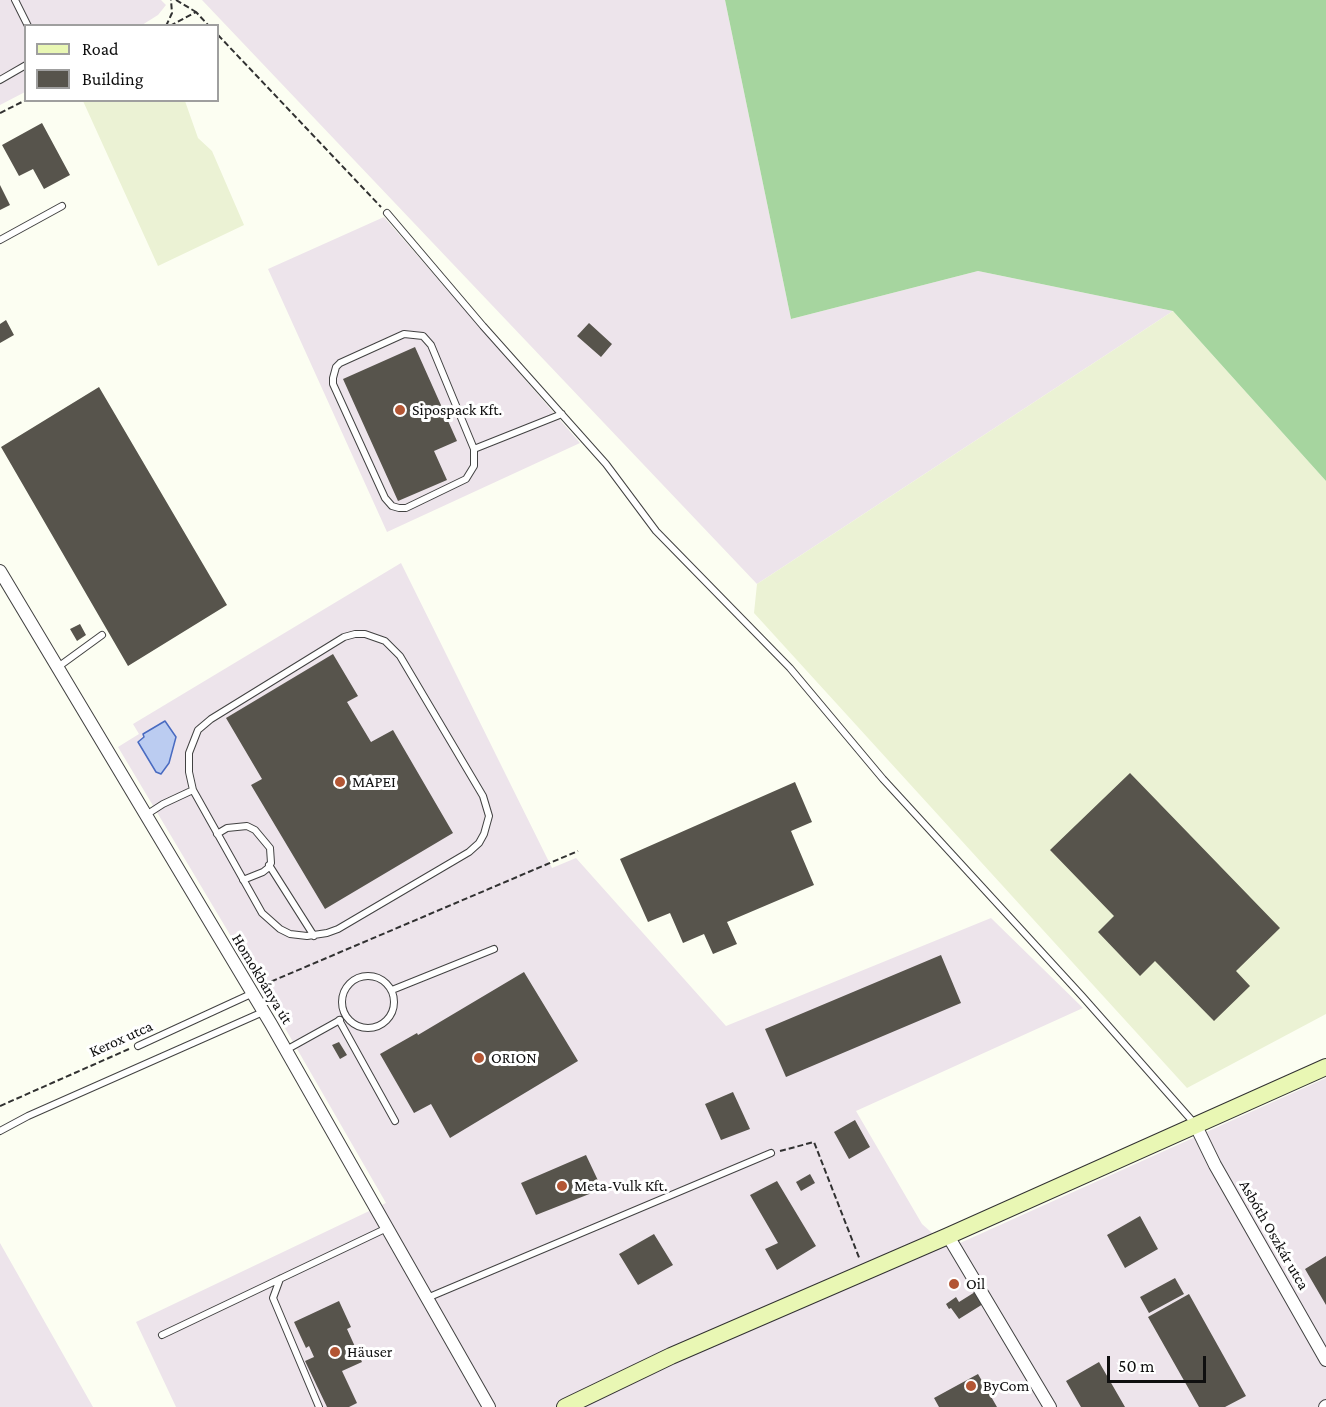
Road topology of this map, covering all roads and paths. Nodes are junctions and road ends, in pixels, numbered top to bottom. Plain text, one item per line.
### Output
1 (15, 0) edge
2 (171, 0) edge
3 (176, 0) edge
4 (196, 12) junction
5 (27, 24) edge
6 (169, 24) edge
7 (172, 24) edge
8 (207, 24) edge
9 (219, 36) edge
10 (24, 66) edge
11 (0, 80) edge
12 (24, 101) edge
13 (0, 113) edge
14 (62, 206) dead end
15 (387, 213) joint
16 (0, 240) edge
17 (562, 414) junction
18 (474, 449) junction
19 (0, 571) edge
20 (102, 635) dead end
21 (57, 668) junction
22 (193, 790) junction
23 (145, 816) junction
24 (218, 834) junction
25 (578, 851) dead end
26 (269, 865) junction
27 (243, 880) junction
28 (314, 936) junction
29 (494, 949) dead end
30 (392, 990) junction
31 (250, 992) junction
32 (263, 1012) junction
33 (346, 1017) junction
34 (339, 1020) junction
35 (138, 1046) joint
36 (286, 1051) junction
37 (1326, 1067) edge
38 (0, 1106) edge
39 (396, 1121) dead end
40 (1195, 1124) junction
41 (0, 1131) edge
42 (771, 1153) joint
43 (387, 1228) junction
44 (948, 1236) junction
45 (866, 1271) junction
46 (280, 1279) junction
47 (427, 1298) junction
48 (162, 1335) dead end
49 (1326, 1360) edge
50 (319, 1407) edge
51 (489, 1407) edge
52 (565, 1407) edge
53 (1050, 1407) edge

1 - 5 lane
2 - 6 path
3 - 4 path
4 - 7 path
4 - 8 path
9 - 15 path
10 - 11 lane
12 - 13 path
14 - 16 lane
15 - 17 lane
17 - 18 lane
17 - 40 lane
18 - 18 lane
19 - 21 street, Homokbánya út
20 - 21 lane
21 - 23 street, Homokbánya út
22 - 23 lane
22 - 24 lane
22 - 28 lane
23 - 31 street, Homokbánya út
24 - 26 lane
24 - 27 lane
25 - 31 path
26 - 27 lane
26 - 28 lane
27 - 28 lane
29 - 30 lane
30 - 33 lane
30 - 33 lane
31 - 32 street, Homokbánya út
31 - 35 lane, Kerox utca
32 - 36 street, Homokbánya út
32 - 41 lane
33 - 34 lane
34 - 36 lane
34 - 39 lane
35 - 38 path, Kerox utca
36 - 43 street, Homokbánya út
37 - 40 main road
40 - 44 main road
40 - 49 street, Asbóth Oszkár utca
42 - 45 path
42 - 47 lane
43 - 46 lane
43 - 47 street, Homokbánya út
44 - 45 main road
44 - 53 street
45 - 52 main road
46 - 48 lane
46 - 50 lane
47 - 51 street, Homokbánya út

